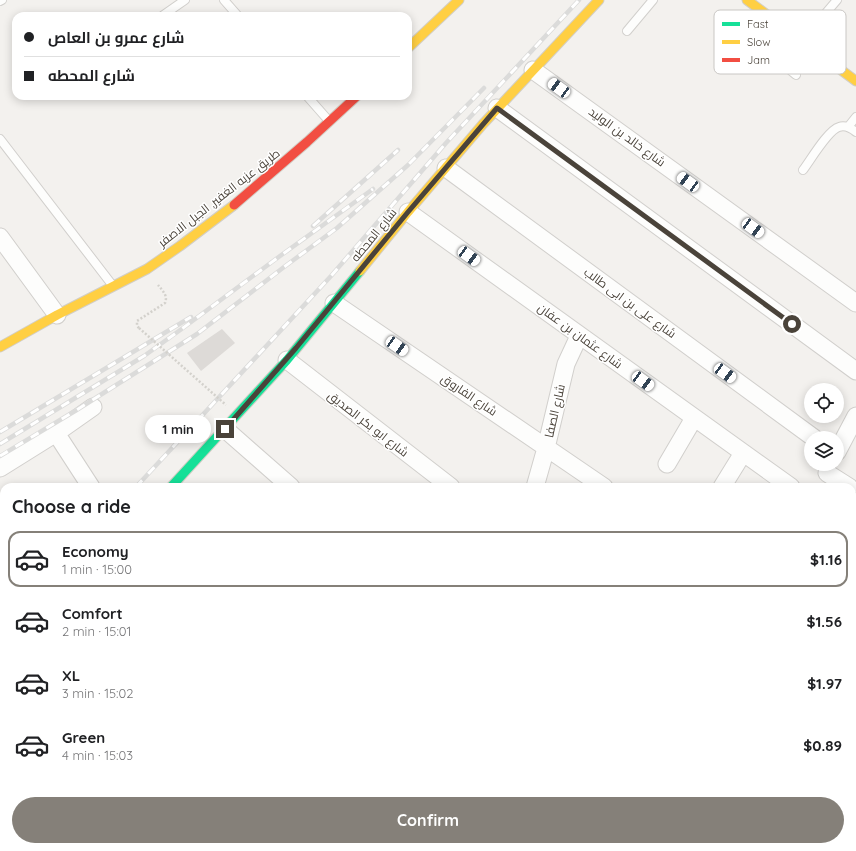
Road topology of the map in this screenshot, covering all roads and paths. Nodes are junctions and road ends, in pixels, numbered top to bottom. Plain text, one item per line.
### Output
1 (185, 0) edge
2 (224, 0) edge
3 (459, 0) edge
4 (599, 0) edge
5 (653, 0) edge
6 (747, 0) edge
7 (837, 0) edge
8 (761, 10) edge
9 (828, 10) edge
10 (168, 12) edge
11 (234, 12) edge
12 (627, 31) dead end
13 (412, 44) edge
14 (533, 70) junction
15 (846, 74) edge
16 (856, 81) edge
17 (311, 100) edge
18 (353, 100) edge
19 (497, 108) junction
20 (856, 117) edge
21 (330, 122) junction
22 (848, 127) junction
23 (856, 132) edge
24 (0, 139) edge
25 (446, 168) junction
26 (803, 170) dead end
27 (408, 212) junction
28 (0, 237) edge
29 (113, 286) junction
30 (165, 303) dead end
31 (334, 303) junction
32 (856, 303) edge
33 (57, 315) junction
34 (579, 336) junction
35 (0, 347) edge
36 (286, 360) junction
37 (856, 372) edge
38 (226, 405) dead end
39 (93, 408) dead end
40 (856, 416) edge
41 (694, 418) junction
42 (225, 429) junction
43 (804, 431) edge
44 (56, 433) junction
45 (844, 439) edge
46 (546, 448) junction
47 (743, 453) junction
48 (667, 464) dead end
49 (0, 468) edge
50 (826, 475) edge
51 (88, 483) edge
52 (175, 483) edge
53 (286, 483) edge
54 (446, 483) edge
55 (536, 483) edge
56 (598, 483) edge
57 (724, 483) edge
58 (785, 483) edge
59 (841, 483) edge

1 - 10 lane
2 - 11 lane
3 - 13 street
4 - 14 street, شارع المحطه
5 - 12 lane
6 - 8 street
7 - 9 lane
14 - 19 street, شارع المحطه
14 - 32 street, شارع خالد بن الوليد
15 - 16 street
17 - 21 lane
18 - 21 street, طريق عزبه الغفير, الجبل الاصفر
19 - 25 street, شارع المحطه
19 - 37 street
20 - 22 lane
21 - 29 street, طريق عزبه الغفير, الجبل الاصفر
22 - 23 lane
22 - 26 lane
24 - 29 lane
25 - 27 street, شارع المحطه
25 - 43 street, شارع على بن ابى طالب
27 - 31 street, شارع المحطه
27 - 34 street, شارع عثمان بن عفان
28 - 33 street
29 - 33 street, طريق عزبه الغفير, الجبل الاصفر
30 - 38 path, bridge
31 - 36 street, شارع المحطه
31 - 46 street, شارع الفاروق
33 - 35 street, طريق عزبه الغفير, الجبل الاصفر
34 - 41 street, شارع عثمان بن عفان
34 - 46 street, شارع الصفا
36 - 42 street, شارع المحطه
36 - 54 street, شارع ابو بكر الصديق
39 - 44 street
40 - 45 street
41 - 47 street, شارع عثمان بن عفان
41 - 48 street
42 - 52 street, شارع المحطه
42 - 53 street
44 - 49 street
44 - 51 street
46 - 55 street, شارع الصفا
46 - 56 street, شارع الفاروق
47 - 57 street
47 - 58 street, شارع عثمان بن عفان
50 - 59 street

